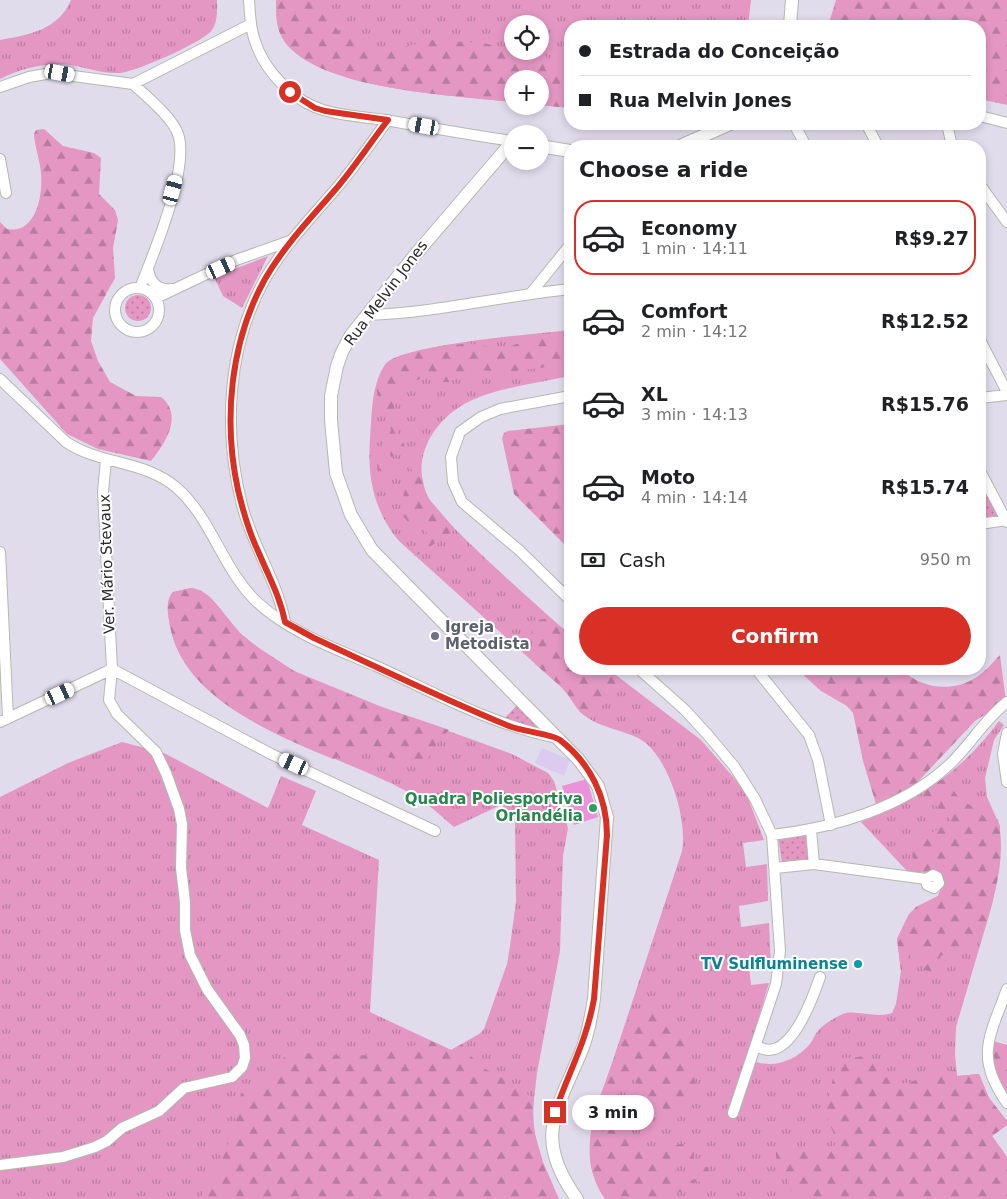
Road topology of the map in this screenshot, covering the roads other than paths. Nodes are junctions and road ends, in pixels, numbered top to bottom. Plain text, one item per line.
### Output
1 (249, 0) edge
2 (792, 0) edge
3 (790, 20) edge
4 (251, 24) junction
5 (132, 84) junction
6 (0, 87) edge
7 (986, 117) edge
8 (388, 120) junction
9 (1007, 122) edge
10 (716, 130) edge
11 (694, 140) edge
12 (504, 141) edge
13 (549, 148) edge
14 (564, 150) edge
15 (504, 151) edge
16 (0, 159) edge
17 (6, 193) dead end
18 (986, 193) edge
19 (1007, 222) edge
20 (290, 241) junction
21 (564, 252) edge
22 (148, 266) junction
23 (140, 288) junction
24 (175, 289) junction
25 (564, 290) edge
26 (531, 293) junction
27 (156, 298) junction
28 (367, 314) junction
29 (986, 352) edge
30 (0, 380) edge
31 (1007, 393) edge
32 (564, 397) edge
33 (986, 397) edge
34 (106, 459) junction
35 (986, 483) edge
36 (1007, 521) edge
37 (986, 523) edge
38 (0, 552) edge
39 (564, 594) edge
40 (285, 622) junction
41 (112, 669) junction
42 (646, 675) edge
43 (761, 675) edge
44 (1007, 702) edge
45 (1003, 709) edge
46 (4, 720) edge
47 (1007, 733) edge
48 (558, 738) junction
49 (1007, 782) edge
50 (830, 825) junction
51 (811, 830) junction
52 (435, 831) dead end
53 (772, 836) junction
54 (814, 864) junction
55 (776, 868) junction
56 (926, 879) dead end
57 (820, 977) dead end
58 (1007, 989) edge
59 (757, 1046) junction
60 (1007, 1103) edge
61 (733, 1113) dead end
62 (0, 1166) edge
63 (577, 1199) edge

1 - 4 street
2 - 3 street
4 - 5 street
4 - 8 street
5 - 6 street
5 - 22 street
7 - 9 street
8 - 12 street
8 - 20 street
10 - 11 street
13 - 14 street
15 - 28 street, Rua Melvin Jones
16 - 17 street
18 - 19 street
20 - 24 street
20 - 40 street
21 - 26 street
22 - 23 street
22 - 24 street
23 - 27 street
23 - 27 street
24 - 27 street
25 - 26 street
26 - 28 street
28 - 48 street, Rua Melvin Jones
29 - 31 street
30 - 34 street
31 - 33 street
32 - 39 street
34 - 40 street
34 - 41 street, Ver. Mário Stevaux
35 - 36 street
36 - 37 street
38 - 46 street
40 - 48 street
41 - 46 street
41 - 52 street
41 - 62 street, Ver. Mário Stevaux
42 - 53 street
43 - 50 street
44 - 45 street
45 - 50 street
47 - 49 street
48 - 63 street, Rua Melvin Jones
50 - 51 street
51 - 53 street
51 - 54 street
53 - 55 street
54 - 55 street
54 - 56 street
55 - 59 street
57 - 59 street
58 - 60 street
59 - 61 street

